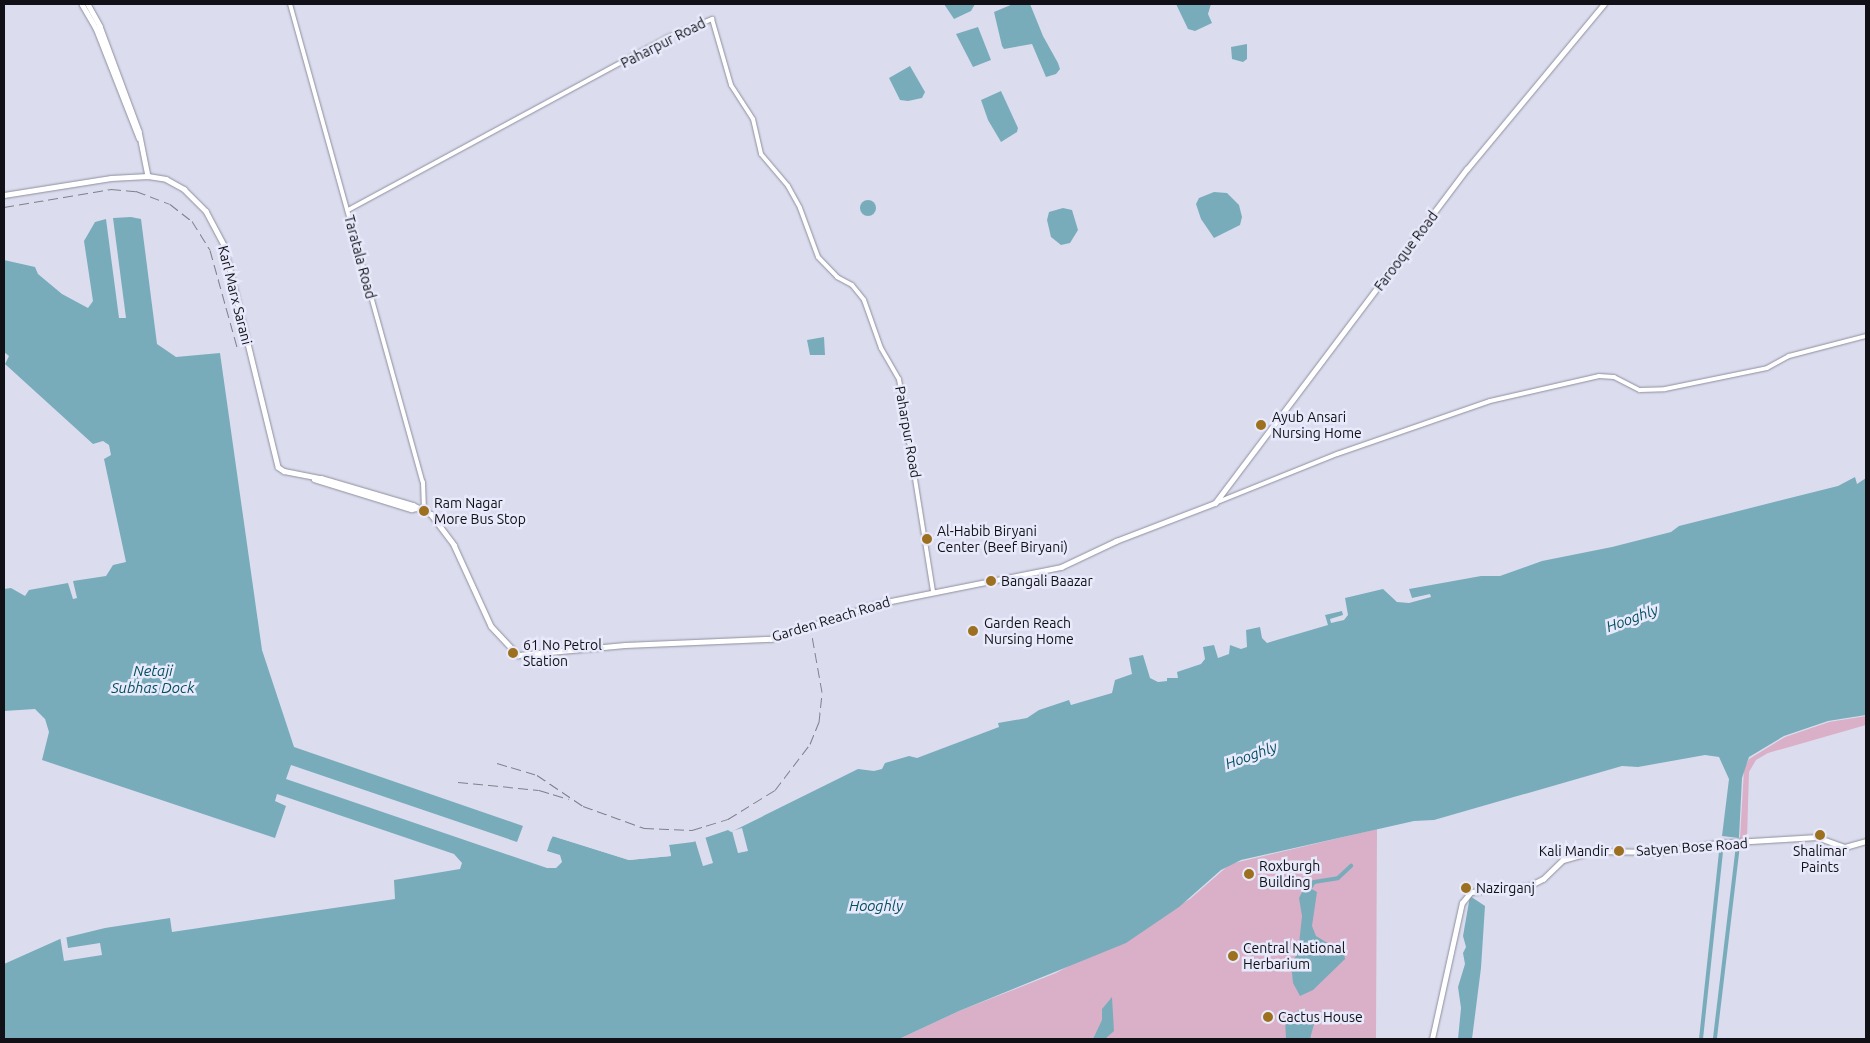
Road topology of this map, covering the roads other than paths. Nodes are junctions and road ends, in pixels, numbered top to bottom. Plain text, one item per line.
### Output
1 (82, 4) edge
2 (88, 4) edge
3 (290, 4) edge
4 (1604, 4) edge
5 (112, 67) junction
6 (148, 176) junction
7 (4, 195) edge
8 (348, 210) junction
9 (1866, 336) edge
10 (1215, 503) junction
11 (424, 510) junction
12 (932, 592) junction
13 (1866, 841) edge
14 (1432, 1039) edge

1 - 5 main road
2 - 5 main road
3 - 8 street, Taratala Road
4 - 10 main road, Farooque Road
5 - 6 main road
6 - 7 main road, Karl Marx Sarani
6 - 11 main road, Karl Marx Sarani
8 - 11 street, Taratala Road
8 - 12 street, Paharpur Road
9 - 10 street
10 - 12 main road, Garden Reach Road
11 - 12 main road, Garden Reach Road
13 - 14 main road, Satyen Bose Road

